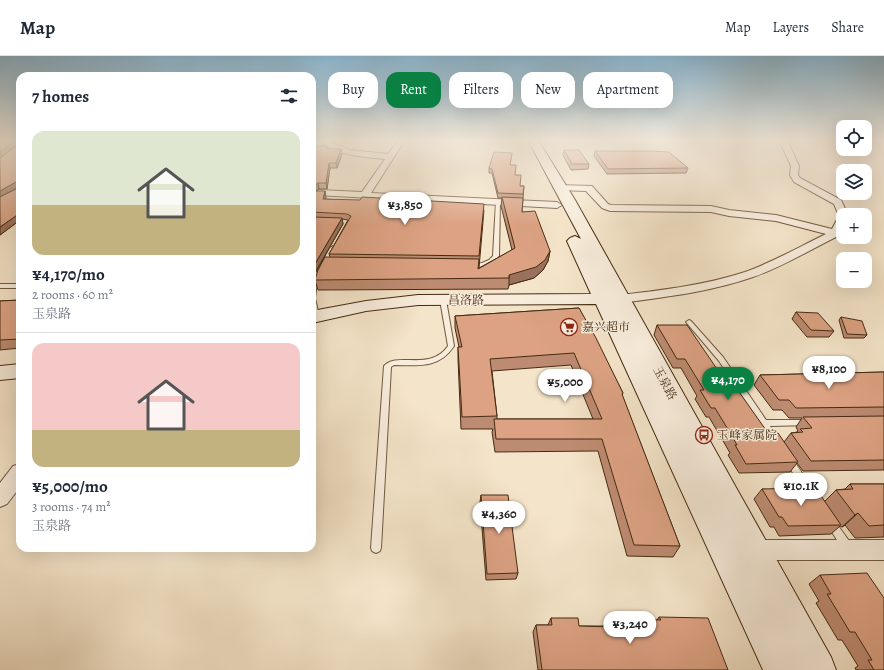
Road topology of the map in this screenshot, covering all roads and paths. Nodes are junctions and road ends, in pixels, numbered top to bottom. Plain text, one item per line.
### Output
1 (383, 169) edge
2 (541, 169) edge
3 (546, 169) edge
4 (795, 169) edge
5 (319, 193) edge
6 (365, 195) junction
7 (559, 196) junction
8 (498, 202) junction
9 (840, 208) edge
10 (836, 229) edge
11 (834, 233) junction
12 (338, 240) edge
13 (324, 264) junction
14 (332, 264) edge
15 (463, 266) edge
16 (316, 278) edge
17 (0, 286) edge
18 (16, 286) edge
19 (612, 299) junction
20 (443, 300) junction
21 (316, 316) edge
22 (689, 322) dead end
23 (16, 371) edge
24 (0, 373) edge
25 (820, 422) edge
26 (764, 423) junction
27 (16, 477) edge
28 (0, 498) edge
29 (819, 506) edge
30 (828, 518) edge
31 (376, 548) dead end
32 (754, 550) junction
33 (849, 550) junction
34 (884, 550) edge
35 (781, 670) edge
36 (818, 670) edge

1 - 6 street
2 - 7 main road, 玉泉路
3 - 7 main road, 玉泉路
4 - 9 street
5 - 6 street
6 - 8 street
7 - 8 street
7 - 11 street
7 - 19 main road, 玉泉路
8 - 15 lane
10 - 11 street
11 - 19 street
12 - 13 lane
13 - 14 lane
13 - 16 lane
17 - 18 lane
19 - 20 main road, 昌洛路
19 - 32 main road, 玉泉路
19 - 35 main road, 玉泉路
20 - 21 main road, 昌洛路
20 - 31 lane
22 - 26 lane
23 - 24 main road
25 - 26 lane
26 - 29 lane
27 - 28 street
30 - 33 lane
32 - 33 street
32 - 36 main road, 玉泉路
33 - 34 street

